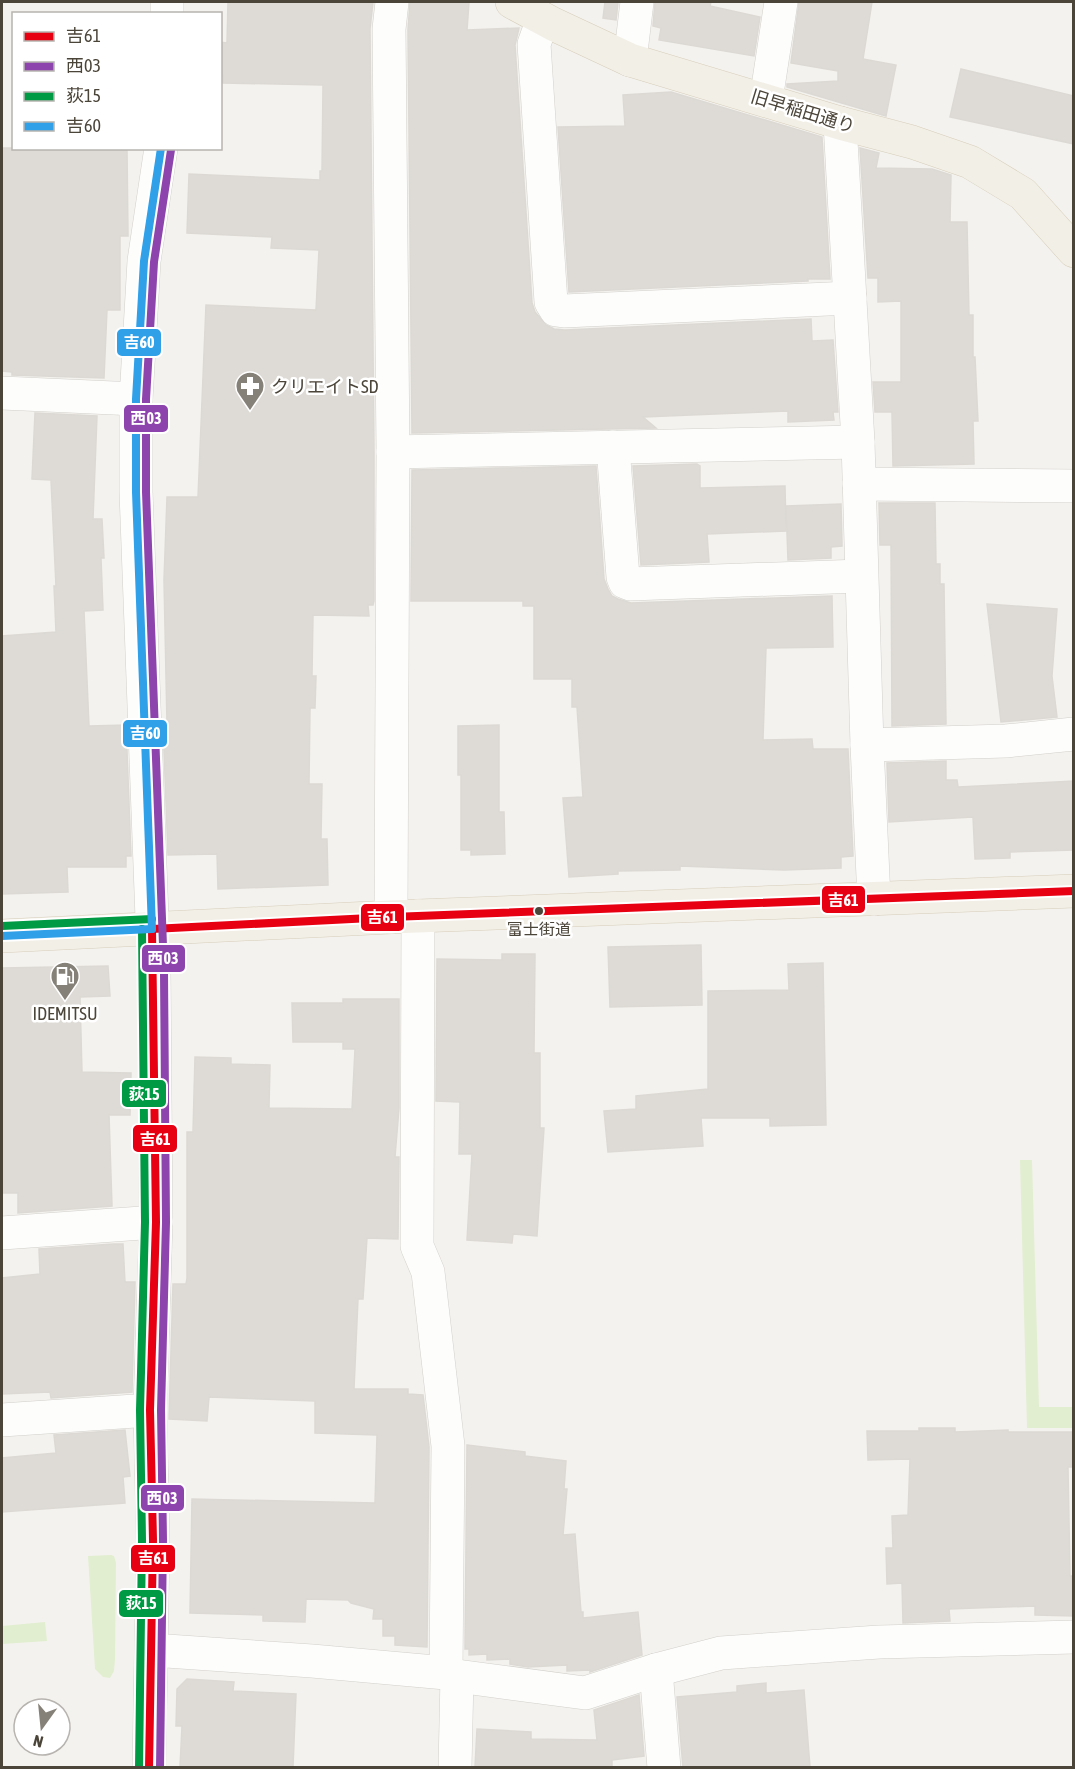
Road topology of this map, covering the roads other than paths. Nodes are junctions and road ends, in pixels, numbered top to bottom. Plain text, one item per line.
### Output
1 (392, 2) edge
2 (512, 2) edge
3 (638, 2) edge
4 (781, 2) edge
5 (543, 19) junction
6 (630, 60) junction
7 (766, 100) junction
8 (840, 123) junction
9 (161, 150) edge
10 (1074, 251) edge
11 (850, 298) junction
12 (2, 393) edge
13 (136, 399) junction
14 (858, 442) junction
15 (613, 447) junction
16 (393, 452) junction
17 (860, 484) junction
18 (1074, 486) edge
19 (861, 576) junction
20 (1074, 734) edge
21 (867, 745) junction
22 (1074, 891) edge
23 (874, 898) junction
24 (405, 916) junction
25 (152, 929) junction
26 (2, 936) edge
27 (156, 1222) junction
28 (2, 1233) edge
29 (150, 1410) junction
30 (2, 1420) edge
31 (1074, 1637) edge
32 (152, 1650) junction
33 (656, 1670) junction
34 (451, 1675) junction
35 (149, 1767) edge
36 (455, 1767) edge
37 (664, 1767) edge

1 - 16 street
2 - 5 main road, 旧早稲田通り
3 - 6 street
4 - 7 street
5 - 6 main road, 旧早稲田通り
5 - 11 street
6 - 7 main road, 旧早稲田通り
7 - 8 main road, 旧早稲田通り
8 - 10 main road, 旧早稲田通り
8 - 11 street
9 - 13 street
11 - 14 street
12 - 13 street
13 - 25 street
14 - 15 street
14 - 17 street
15 - 16 street
15 - 19 street
16 - 24 street
17 - 18 street
17 - 19 street
19 - 21 street
20 - 21 street
21 - 23 street
22 - 23 main road
23 - 24 main road
24 - 25 main road
24 - 34 street
25 - 26 main road
25 - 27 street
27 - 28 street
27 - 29 street
29 - 30 street
29 - 32 street
31 - 33 street
32 - 34 street
32 - 35 street
33 - 34 street
33 - 37 street
34 - 36 street

